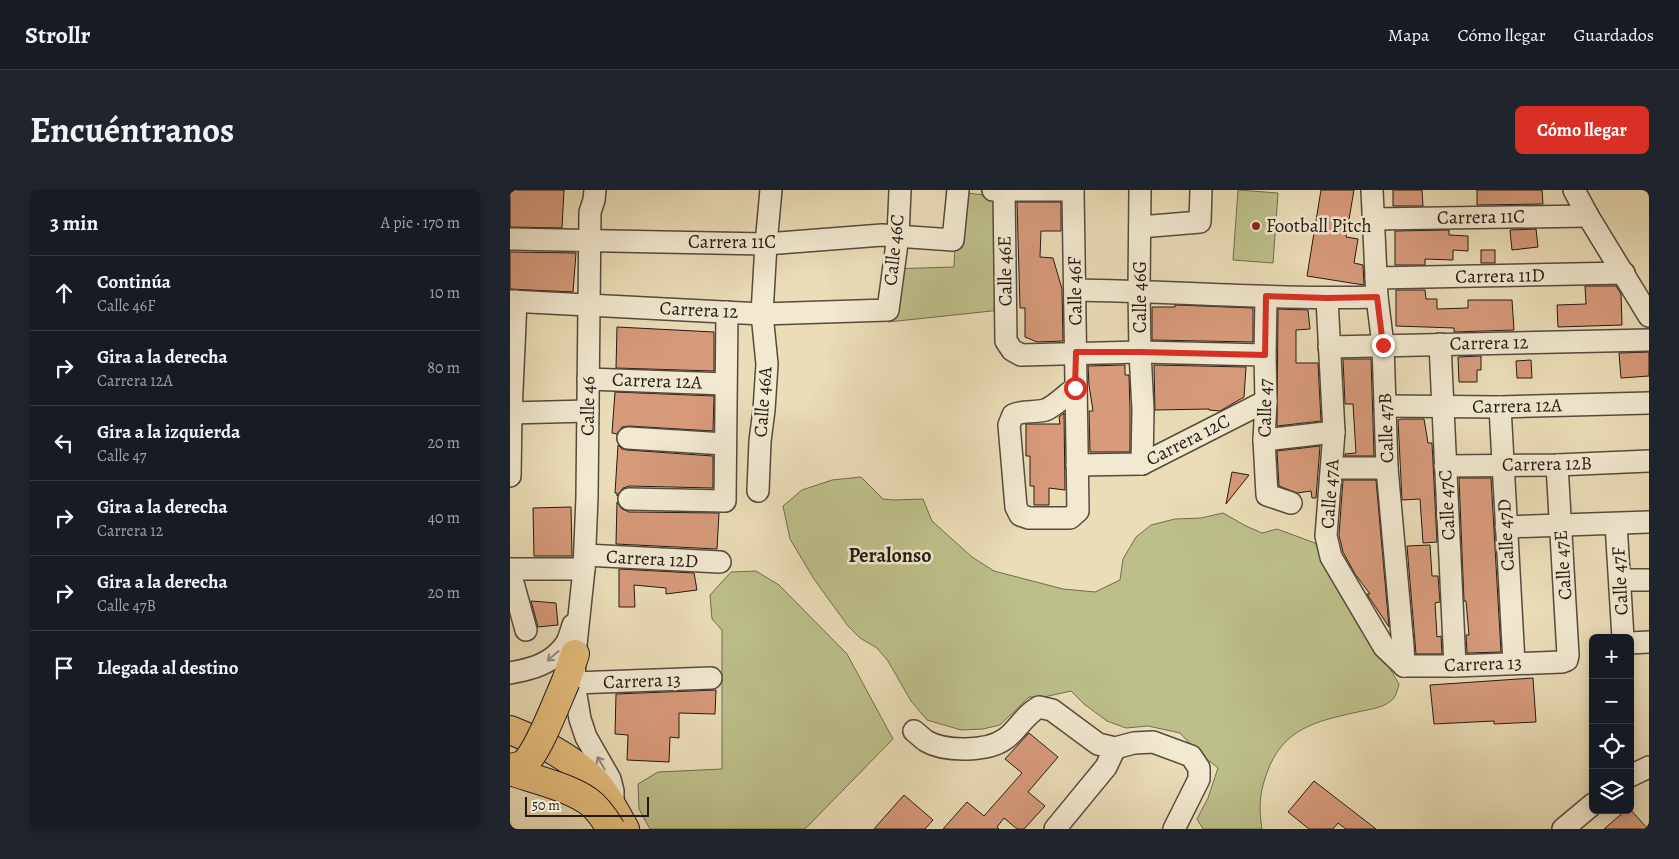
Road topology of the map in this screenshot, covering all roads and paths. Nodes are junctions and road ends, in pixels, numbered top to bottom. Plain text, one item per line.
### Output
1 (586, 190) edge
2 (595, 190) edge
3 (771, 190) edge
4 (900, 190) edge
5 (958, 190) edge
6 (993, 190) edge
7 (1004, 190) edge
8 (1073, 190) edge
9 (1140, 190) edge
10 (1201, 190) edge
11 (1372, 190) edge
12 (1574, 190) edge
13 (590, 212) junction
14 (1588, 216) junction
15 (1373, 219) junction
16 (1140, 227) junction
17 (898, 236) junction
18 (510, 239) edge
19 (589, 240) junction
20 (766, 244) junction
21 (1624, 273) junction
22 (1377, 288) junction
23 (1075, 290) junction
24 (1139, 291) junction
25 (1266, 296) junction
26 (1327, 298) junction
27 (513, 301) edge
28 (589, 304) junction
29 (888, 310) joint
30 (727, 312) junction
31 (762, 314) junction
32 (1649, 316) edge
33 (1649, 340) edge
34 (1440, 344) junction
35 (1383, 345) junction
36 (1329, 347) junction
37 (1076, 352) junction
38 (1140, 352) junction
39 (1265, 355) junction
40 (588, 379) junction
41 (725, 384) junction
42 (1075, 388) junction
43 (1266, 401) junction
44 (1649, 403) edge
45 (1385, 406) junction
46 (1442, 406) junction
47 (1500, 407) junction
48 (588, 411) junction
49 (510, 413) edge
50 (1334, 432) junction
51 (628, 438) dead end
52 (1264, 440) junction
53 (724, 444) junction
54 (1649, 461) edge
55 (1142, 464) junction
56 (1077, 465) junction
57 (1502, 465) junction
58 (1557, 465) junction
59 (1445, 466) junction
60 (1332, 468) junction
61 (1387, 468) junction
62 (510, 476) edge
63 (758, 491) dead end
64 (629, 499) dead end
65 (1291, 503) dead end
66 (1649, 522) edge
67 (1616, 524) junction
68 (1560, 526) junction
69 (1506, 528) junction
70 (585, 562) junction
71 (720, 562) dead end
72 (510, 571) edge
73 (1620, 580) junction
74 (1649, 580) edge
75 (582, 599) junction
76 (526, 630) dead end
77 (1623, 634) edge
78 (1649, 642) edge
79 (1634, 643) edge
80 (575, 654) joint
81 (1562, 662) joint
82 (1514, 663) junction
83 (1404, 666) junction
84 (1455, 666) junction
85 (510, 673) edge
86 (711, 678) dead end
87 (570, 682) junction
88 (510, 730) edge
89 (914, 731) dead end
90 (1115, 748) junction
91 (510, 757) edge
92 (1649, 767) edge
93 (510, 769) edge
94 (1634, 774) edge
95 (1589, 807) edge
96 (612, 824) edge
97 (1055, 829) edge
98 (1174, 829) edge
99 (1562, 829) edge

1 - 13 street, Calle 46
2 - 13 street, Calle 46
3 - 20 street, Calle 46A
4 - 17 street, Calle 46C
5 - 17 street, Carrera 11C
6 - 7 street
7 - 8 street
7 - 37 street, Calle 46E
8 - 23 street, Calle 46F
9 - 16 street, Calle 46G
10 - 16 street
11 - 15 street, Calle 47B
12 - 14 street
13 - 19 street, Calle 46
14 - 15 street, Carrera 11C
14 - 21 street
15 - 22 street, Calle 47B
16 - 24 street, Calle 46G
17 - 20 street, Carrera 11C
17 - 29 street, Calle 46C
18 - 19 street, Carrera 11C
19 - 20 street, Carrera 11C
19 - 28 street, Calle 46
20 - 31 street, Calle 46A
21 - 22 street, Carrera 11D
21 - 32 street
22 - 26 street
22 - 35 street, Calle 47B
23 - 24 street
23 - 37 street, Calle 46F
24 - 25 street
24 - 38 street, Calle 46G
25 - 26 street
25 - 39 street, Calle 47
26 - 36 street, Calle 47A
27 - 28 street, Carrera 12
27 - 49 street
28 - 30 street, Carrera 12
28 - 40 street, Calle 46
29 - 31 street, Carrera 12
30 - 31 street, Carrera 12
30 - 41 street
31 - 63 street, Calle 46A
33 - 34 street, Carrera 12
34 - 35 street, Carrera 12
34 - 46 street, Calle 47C
35 - 36 street, Carrera 12
35 - 45 street, Calle 47B
36 - 50 street, Calle 47A
37 - 38 street
37 - 42 street, Calle 46F
38 - 39 street
38 - 55 street, Calle 46G
39 - 43 street, Calle 47
40 - 41 street, Carrera 12A
40 - 48 street, Calle 46
41 - 53 street
42 - 56 street, Calle 46F
42 - 56 street, Calle 46F
43 - 52 street, Calle 47
43 - 55 street, Carrera 12C
44 - 47 street, Carrera 12A
45 - 46 street, Carrera 12A
45 - 61 street, Calle 47B
46 - 47 street, Carrera 12A
46 - 59 street, Calle 47C
47 - 57 street, Calle 47D
48 - 49 street
48 - 70 street, Calle 46
49 - 62 street
50 - 52 street
50 - 60 street, Calle 47A
51 - 53 street
52 - 65 street, Calle 47
53 - 64 street
54 - 58 street, Carrera 12B
55 - 56 street, Carrera 12C
57 - 58 street, Carrera 12B
57 - 59 street, Carrera 12B
57 - 69 street, Calle 47D
58 - 68 street, Calle 47E
59 - 84 street, Calle 47C
60 - 61 street
60 - 83 street, Calle 47A
61 - 83 street, Calle 47B
66 - 67 street
67 - 68 street
67 - 73 street, Calle 47F
68 - 69 street
68 - 81 street, Calle 47E
69 - 82 street, Calle 47D
70 - 71 street, Carrera 12D
70 - 72 street, Carrera 12D
70 - 75 street, Calle 46
72 - 76 street
73 - 74 street
73 - 77 street, Calle 47F
75 - 80 street, Calle 46
75 -> 85 street, Calle 46
78 - 79 street
80 - 87 main road
81 - 82 street, Carrera 13
82 - 84 street, Carrera 13
83 - 84 street, Carrera 13
86 - 87 street, Carrera 13
87 - 93 main road, bridge
96 -> 87 street
88 - 96 main road
89 - 90 street
90 - 97 street
90 - 98 street
91 - 96 main road
92 - 94 street
93 - 96 main road, bridge
95 - 99 street

